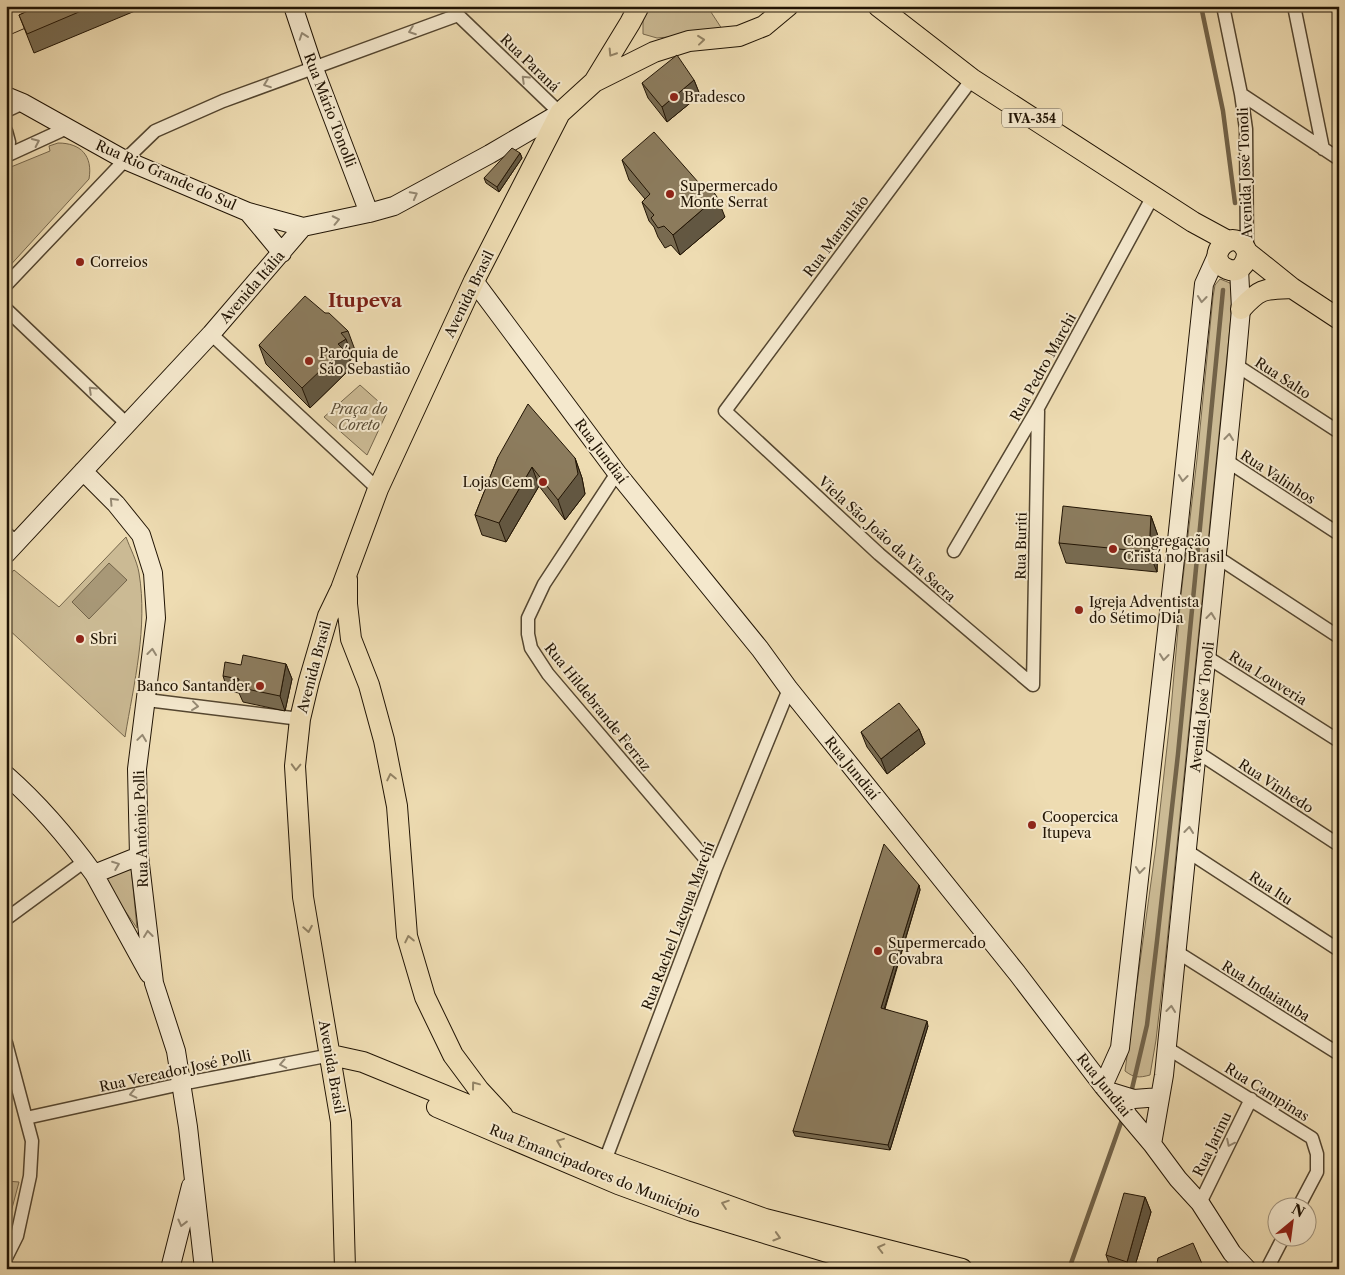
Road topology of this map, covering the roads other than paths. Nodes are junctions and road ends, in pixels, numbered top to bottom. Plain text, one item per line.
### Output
1 (50, 6) edge
2 (293, 6) edge
3 (788, 6) edge
4 (878, 6) edge
5 (1223, 6) edge
6 (1294, 6) edge
7 (634, 15) edge
8 (6, 25) edge
9 (654, 52) junction
10 (313, 66) junction
11 (972, 79) junction
12 (594, 82) junction
13 (1241, 94) junction
14 (6, 96) edge
15 (23, 103) junction
16 (6, 110) edge
17 (560, 113) junction
18 (67, 128) junction
19 (6, 131) edge
20 (1323, 149) junction
21 (7, 156) edge
22 (1339, 159) edge
23 (126, 160) junction
24 (1153, 196) junction
25 (248, 212) junction
26 (369, 213) junction
27 (304, 227) junction
28 (1223, 247) junction
29 (282, 252) junction
30 (1243, 261) junction
31 (474, 281) junction
32 (6, 285) edge
33 (1292, 288) junction
34 (6, 309) edge
35 (1241, 310) junction
36 (1339, 319) edge
37 (211, 334) junction
38 (1236, 365) junction
39 (1038, 408) junction
40 (725, 412) joint
41 (127, 424) junction
42 (1339, 432) edge
43 (1227, 461) junction
44 (83, 471) junction
45 (617, 473) junction
46 (378, 489) junction
47 (1339, 534) edge
48 (10, 544) edge
49 (954, 550) dead end
50 (1217, 557) junction
51 (347, 572) junction
52 (1339, 636) edge
53 (351, 639) junction
54 (1207, 657) junction
55 (315, 660) junction
56 (1033, 685) joint
57 (789, 689) junction
58 (147, 700) junction
59 (300, 719) junction
60 (1339, 741) edge
61 (1197, 752) junction
62 (6, 775) edge
63 (1339, 845) edge
64 (1187, 851) junction
65 (139, 856) junction
66 (89, 868) junction
67 (714, 870) junction
68 (6, 919) edge
69 (1339, 950) edge
70 (1177, 952) junction
71 (154, 983) junction
72 (6, 1043) edge
73 (1167, 1048) junction
74 (1339, 1054) edge
75 (332, 1062) junction
76 (181, 1084) junction
77 (1118, 1098) junction
78 (1160, 1098) junction
79 (1251, 1099) junction
80 (26, 1118) junction
81 (508, 1121) junction
82 (1152, 1144) junction
83 (602, 1168) junction
84 (193, 1176) junction
85 (1303, 1198) edge
86 (1200, 1203) junction
87 (1278, 1248) edge
88 (6, 1258) edge
89 (1233, 1261) edge
90 (170, 1269) edge
91 (204, 1269) edge
92 (345, 1269) edge
93 (891, 1269) edge
94 (962, 1269) edge
95 (1247, 1269) edge
96 (1267, 1269) edge

1 - 8 main road
10 -> 2 main road, Rua Mário Tonolli
9 -> 3 main road
4 - 11 main road, IVA-354
5 - 13 street, Avenida José Tonoli
6 - 20 street
7 - 9 main road
7 -> 12 main road
9 - 12 main road
17 -> 10 street, Rua Paraná
10 -> 23 street
10 - 26 main road, Rua Mário Tonolli
11 - 24 main road, IVA-354
11 - 40 street, Rua Maranhão
12 - 17 main road
13 - 20 street
13 - 30 street, Avenida José Tonoli
14 - 15 main road, Rua Rio Grande do Sul
15 - 16 street
15 - 18 main road, Rua Rio Grande do Sul
26 -> 17 main road
17 - 31 main road, Avenida Brasil
21 -> 18 street
18 - 23 main road, Rua Rio Grande do Sul
19 - 21 street
20 - 22 street
23 - 25 main road, Rua Rio Grande do Sul
23 - 32 street
24 - 28 main road, IVA-354
24 - 39 street, Rua Pedro Marchi
25 - 27 main road, Rua Rio Grande do Sul
25 - 29 main road
27 -> 26 main road
27 - 29 main road, Avenida Itália
28 - 30 main road
28 - 30 main road
28 -> 77 main road
29 - 37 main road, Avenida Itália
30 - 33 main road
30 - 35 main road, Avenida José Tonoli
31 - 45 main road, Rua Jundiaí
31 - 46 main road, Avenida Brasil
33 - 35 main road
33 - 36 main road
41 -> 34 street
35 - 38 main road, Avenida José Tonoli
37 - 41 main road, Avenida Itália
37 - 46 street
38 - 42 street, Rua Salto
43 -> 38 main road, Avenida José Tonoli
39 - 49 street, Rua Pedro Marchi
39 - 56 street, Rua Buriti
40 - 56 street, Viela São João da Via Sacra
41 - 44 main road, Avenida Itália
43 - 47 street, Rua Valinhos
43 - 50 main road, Avenida José Tonoli
44 - 48 main road, Avenida Itália
58 -> 44 main road, Rua Antônio Polli
45 - 57 main road, Rua Jundiaí
45 - 67 street, Rua Hildebrande Ferraz
46 - 51 main road, Avenida Brasil
50 - 52 street
54 -> 50 main road, Avenida José Tonoli
51 - 53 main road, Rua Emancipadores do Município
51 - 55 main road, Avenida Brasil
53 - 55 main road
81 -> 53 main road, Rua Emancipadores do Município
54 - 60 street, Rua Louveria
54 - 61 main road, Avenida José Tonoli
55 - 59 main road, Avenida Brasil
57 - 67 street, Rua Rachel Lacqua Marchi
57 - 77 main road, Rua Jundiaí
58 -> 59 street
65 -> 58 main road, Rua Antônio Polli
59 -> 75 main road, Avenida Brasil
61 - 63 street, Rua Vinhedo
64 -> 61 main road, Avenida José Tonoli
62 - 66 main road
64 - 69 street, Rua Itu
64 - 70 main road, Avenida José Tonoli
66 -> 65 main road
71 -> 65 main road, Rua Antônio Polli
66 - 68 street
66 - 71 main road
67 - 83 street, Rua Rachel Lacqua Marchi
73 -> 70 main road, Avenida José Tonoli
70 - 74 street, Rua Indaiatuba
71 - 76 main road, Rua Antônio Polli
72 - 80 street
73 - 78 main road, Avenida José Tonoli
73 - 79 street, Rua Campinas
75 -> 76 street, Rua Vereador José Polli
75 - 81 main road, Rua Emancipadores do Município
75 - 83 main road, Rua Emancipadores do Município
75 - 92 main road, Avenida Brasil
76 -> 80 street, Rua Vereador José Polli
76 - 84 main road, Rua Antônio Polli
77 - 78 main road
77 - 82 main road, Rua Jundiaí
78 - 82 main road, Avenida José Tonoli
79 - 85 street, Rua Campinas
79 -> 86 street, Rua Jarinu
80 - 88 street
83 -> 81 main road, Rua Emancipadores do Município
82 - 86 main road, Rua Jundiaí
83 -> 93 main road, Rua Emancipadores do Município
94 -> 83 main road, Rua Emancipadores do Município
84 -> 90 main road, Rua Antônio Polli
84 - 91 main road, Rua Antônio Polli
86 - 89 main road, Rua Jundiaí
87 - 96 street
89 - 95 main road, Rua Jundiaí

